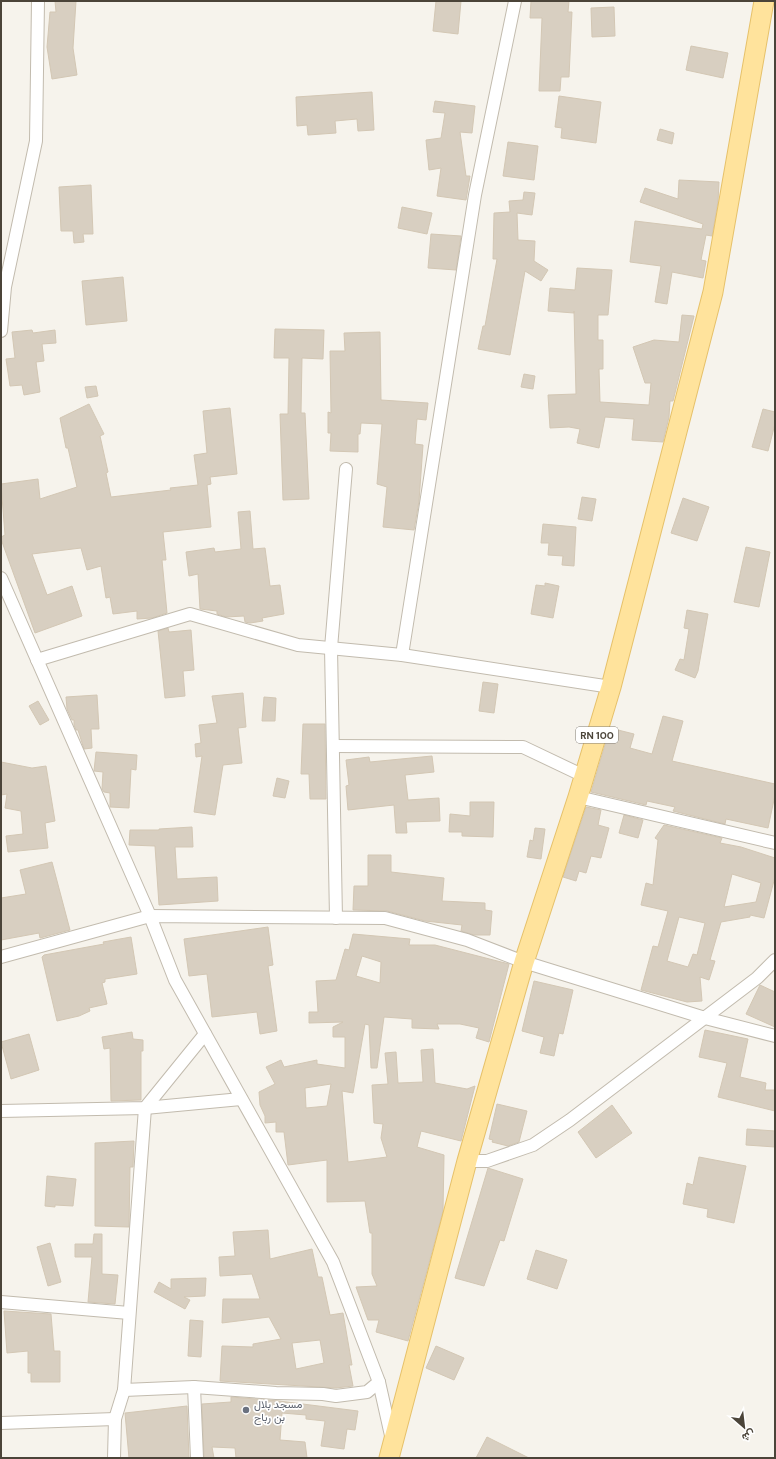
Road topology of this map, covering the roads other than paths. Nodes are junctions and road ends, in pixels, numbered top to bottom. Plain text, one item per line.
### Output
1 (38, 1) edge
2 (515, 1) edge
3 (764, 1) edge
4 (1, 331) edge
5 (346, 470) dead end
6 (1, 578) edge
7 (331, 648) junction
8 (402, 655) junction
9 (37, 660) junction
10 (611, 687) junction
11 (333, 746) junction
12 (584, 776) junction
13 (578, 797) junction
14 (775, 843) edge
15 (150, 916) junction
16 (336, 918) junction
17 (1, 957) edge
18 (775, 960) edge
19 (524, 962) junction
20 (704, 1018) junction
21 (205, 1034) junction
22 (775, 1036) edge
23 (241, 1099) junction
24 (145, 1108) junction
25 (1, 1111) edge
26 (467, 1161) junction
27 (1, 1302) edge
28 (130, 1313) junction
29 (379, 1382) junction
30 (194, 1387) junction
31 (124, 1390) junction
32 (115, 1419) junction
33 (1, 1423) edge
34 (390, 1450) edge
35 (114, 1458) edge
36 (197, 1458) edge

1 - 4 street
2 - 8 street
3 - 10 main road, RN 100
5 - 7 street
6 - 9 street
7 - 8 street
7 - 9 street
7 - 11 street
8 - 10 street
9 - 15 street
10 - 12 main road, RN 100
11 - 12 street
11 - 16 street
12 - 13 main road, RN 100
13 - 14 street
13 - 19 main road, RN 100
15 - 16 street
15 - 17 street
15 - 21 street
16 - 19 street
18 - 20 street
19 - 20 street
19 - 26 main road, RN 100
20 - 22 street
20 - 26 street
21 - 23 street
21 - 24 street
23 - 24 street
23 - 29 street
24 - 25 street
24 - 28 street
26 - 34 main road, RN 100
27 - 28 street
28 - 31 street
29 - 30 street
29 - 34 street
30 - 31 street
30 - 36 street
31 - 32 street
32 - 33 street
32 - 35 street

